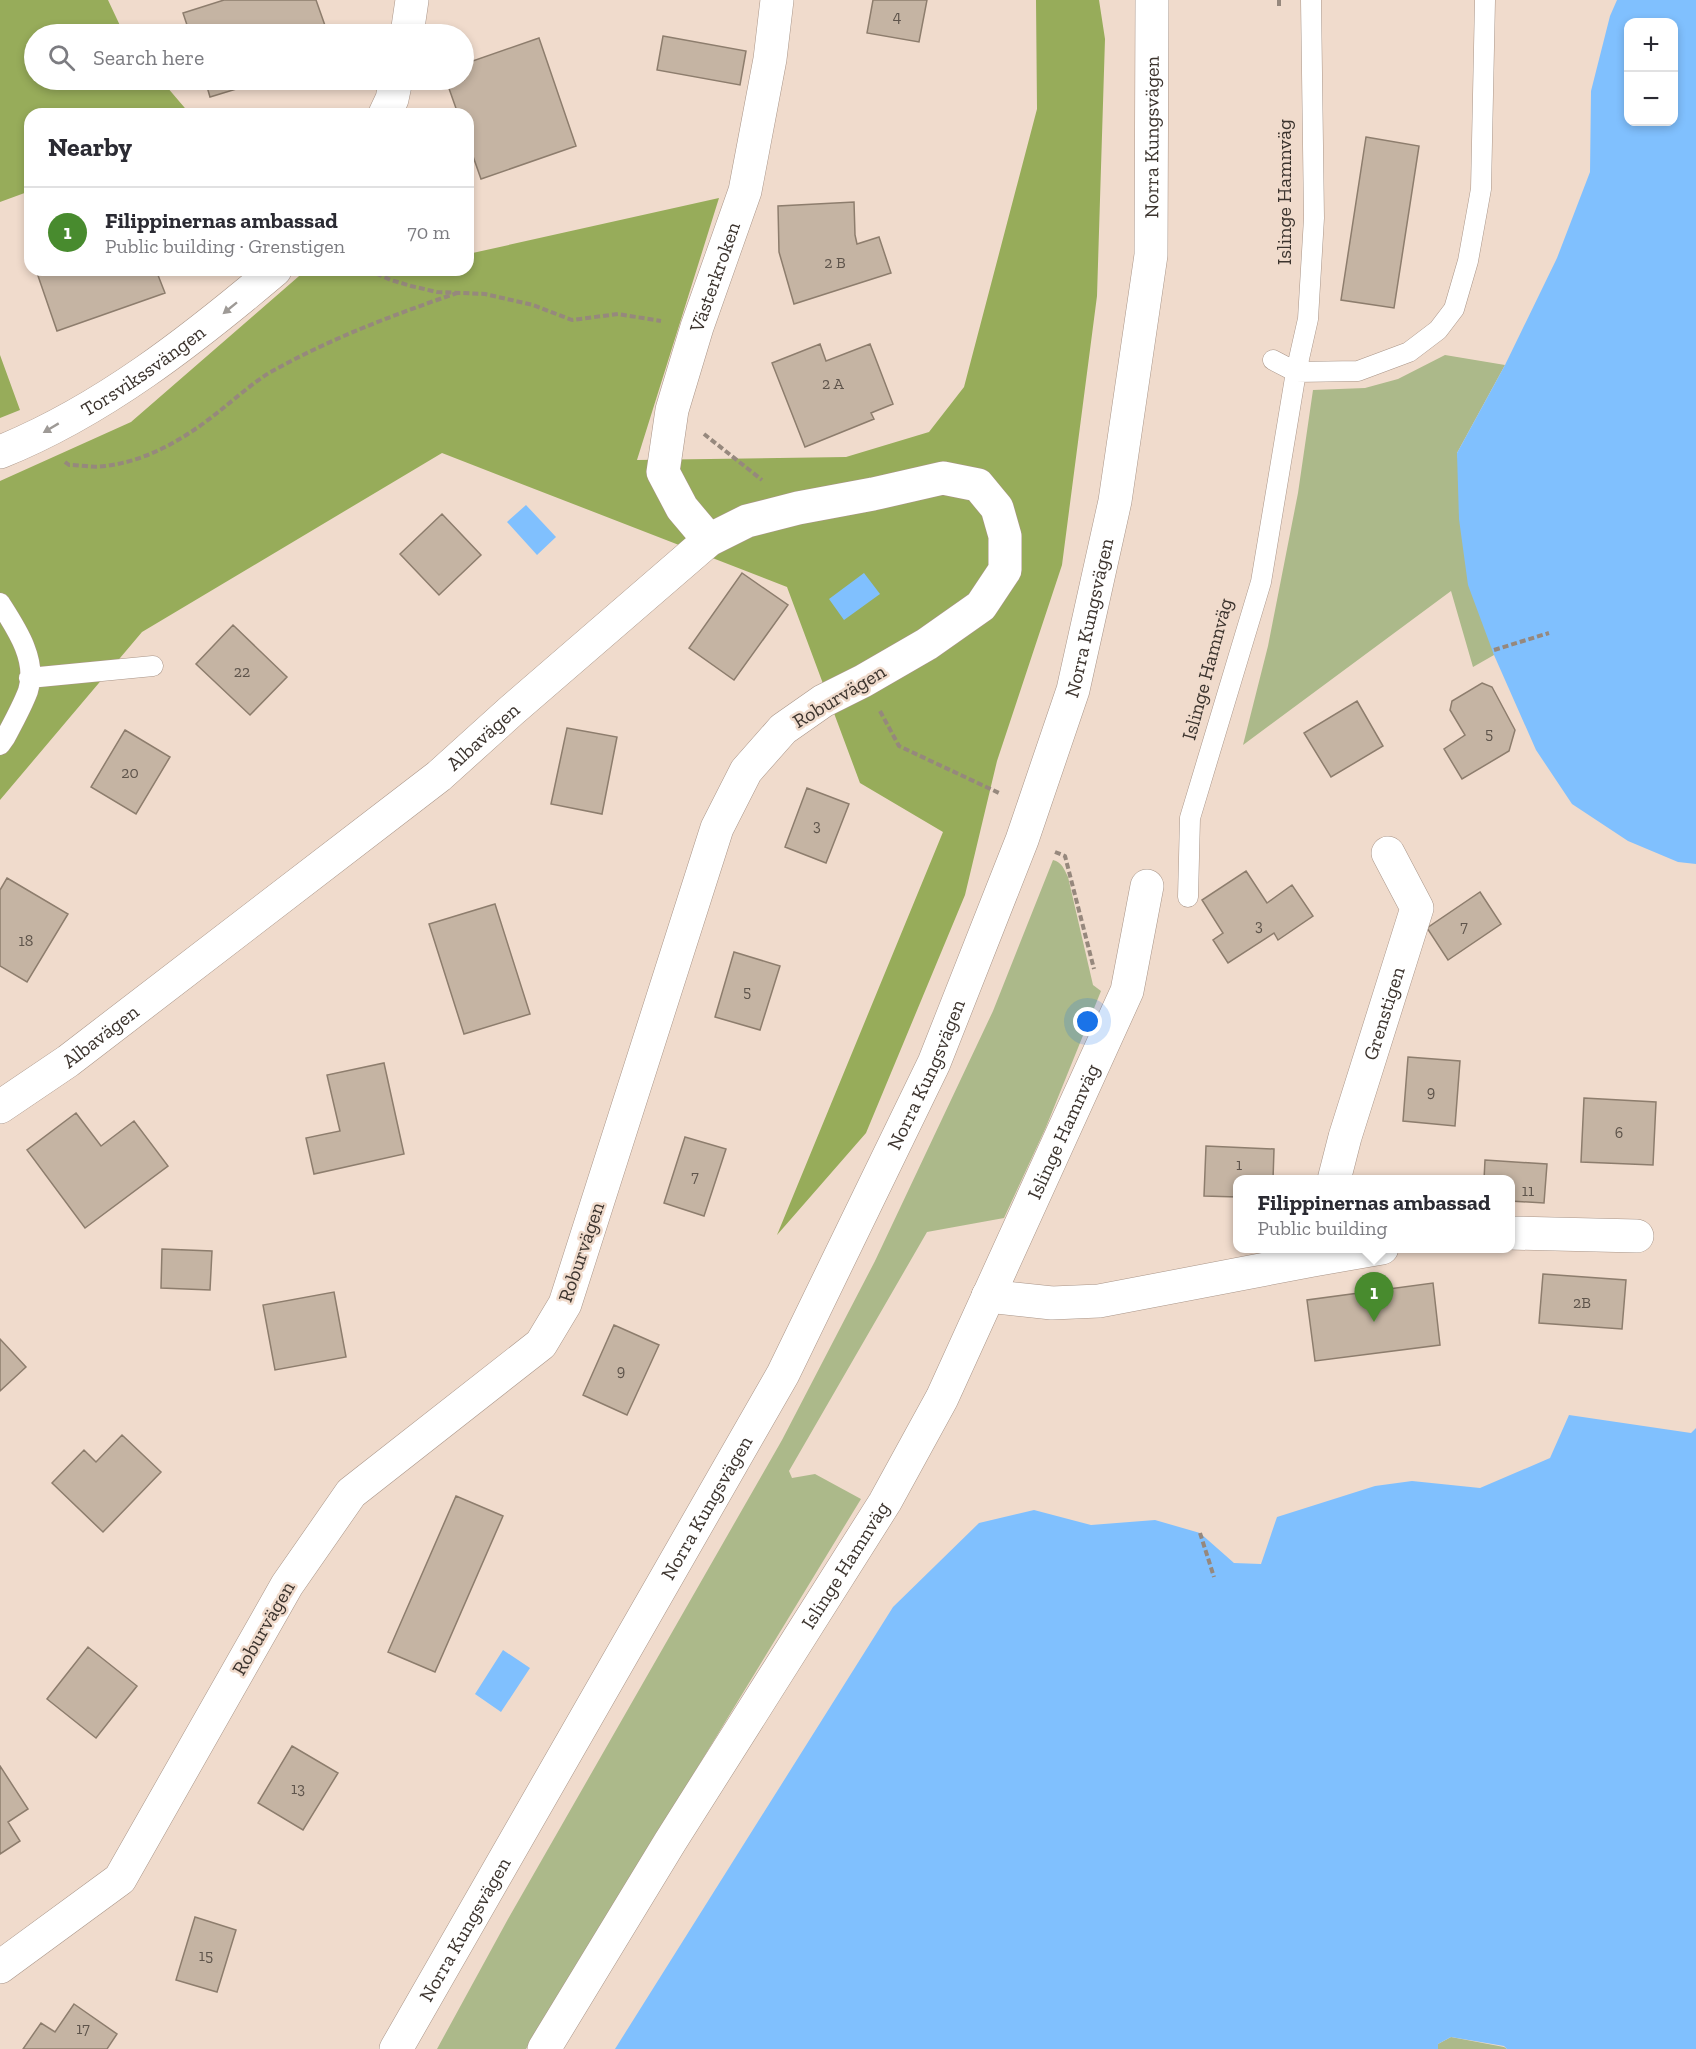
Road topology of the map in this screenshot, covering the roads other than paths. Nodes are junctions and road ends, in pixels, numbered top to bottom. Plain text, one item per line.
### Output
1 (412, 0) edge
2 (777, 0) edge
3 (1152, 0) edge
4 (1311, 0) edge
5 (1485, 0) edge
6 (408, 24) edge
7 (394, 90) edge
8 (388, 108) edge
9 (268, 276) edge
10 (1273, 360) dead end
11 (1296, 372) junction
12 (0, 452) edge
13 (997, 508) joint
14 (709, 540) junction
15 (0, 603) edge
16 (153, 666) dead end
17 (29, 678) junction
18 (0, 745) edge
19 (1388, 853) dead end
20 (1147, 886) dead end
21 (1188, 897) dead end
22 (0, 1107) edge
23 (1335, 1175) edge
24 (1515, 1233) edge
25 (1638, 1236) dead end
26 (1315, 1254) edge
27 (988, 1296) junction
28 (0, 1966) edge
29 (396, 2049) edge
30 (544, 2049) edge

1 - 6 street
2 - 14 street, Västerkroken
3 - 29 street, Norra Kungsvägen
4 - 11 lane, Islinge Hamnväg
5 - 11 lane
7 - 8 street
9 -> 12 street, Torsvikssvängen
10 - 11 lane
11 - 21 lane, Islinge Hamnväg
13 - 14 street, Albavägen
13 - 28 street, Roburvägen
14 - 22 street, Albavägen
15 - 17 lane
16 - 17 lane
17 - 18 lane
19 - 23 street, Grenstigen
20 - 27 street, Islinge Hamnväg
24 - 25 street
26 - 27 street
27 - 30 street, Islinge Hamnväg

